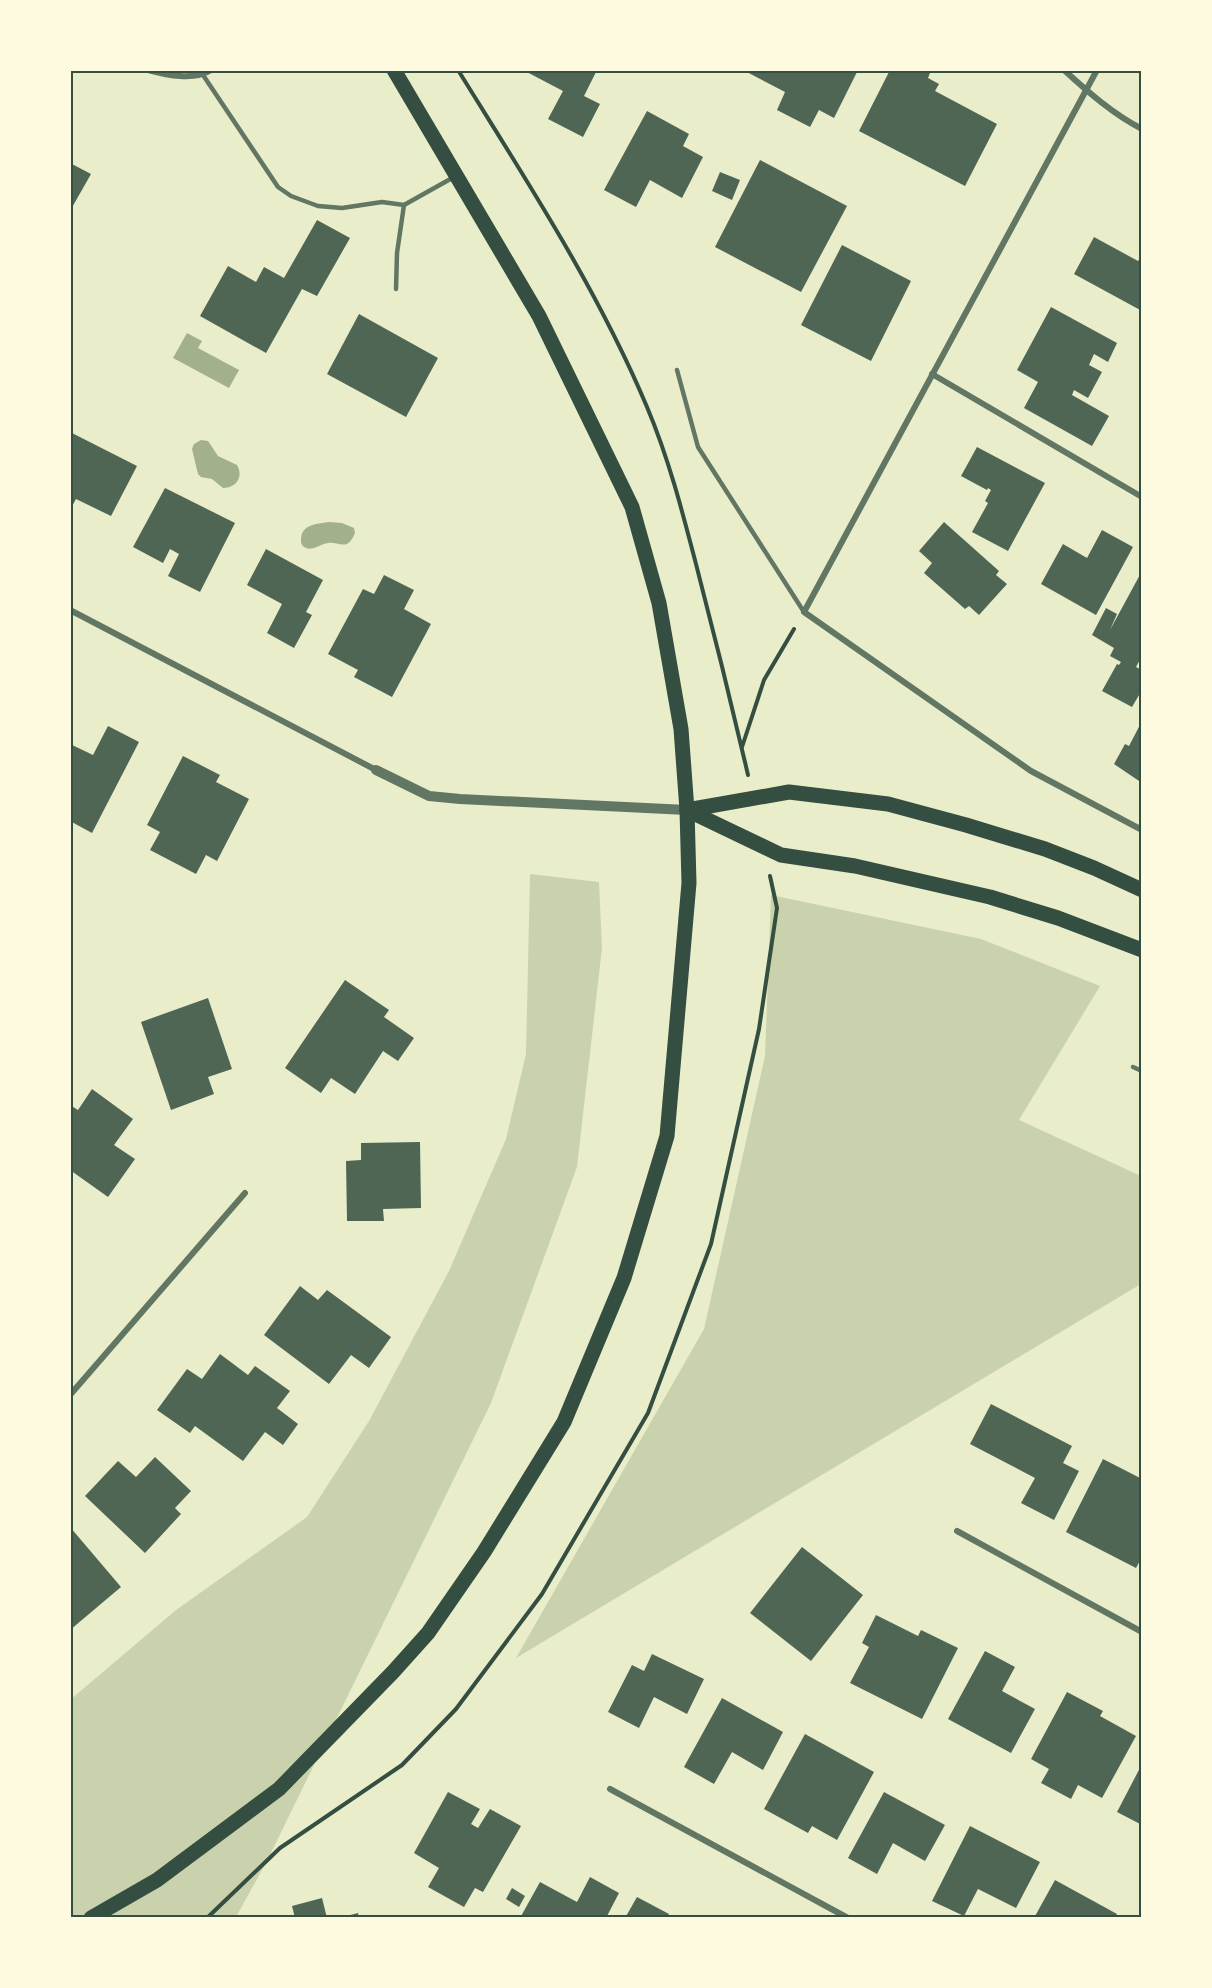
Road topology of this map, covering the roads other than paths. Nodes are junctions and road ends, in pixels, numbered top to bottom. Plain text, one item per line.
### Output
1 (148, 70) edge
2 (211, 70) edge
3 (394, 70) edge
4 (1064, 70) edge
5 (1097, 70) edge
6 (202, 75) junction
7 (1086, 91) junction
8 (1142, 129) edge
9 (457, 176) junction
10 (404, 205) junction
11 (396, 289) dead end
12 (677, 370) dead end
13 (932, 374) junction
14 (1142, 497) edge
15 (70, 610) edge
16 (804, 612) junction
17 (376, 770) joint
18 (687, 810) junction
19 (1142, 830) edge
20 (1142, 890) edge
21 (1142, 950) edge
22 (1133, 1067) dead end
23 (1142, 1071) edge
24 (245, 1193) dead end
25 (70, 1395) edge
26 (957, 1531) dead end
27 (1142, 1632) edge
28 (610, 1789) dead end
29 (91, 1917) edge
30 (848, 1917) edge

1 - 6 street
2 - 6 street
3 - 9 main road
4 - 7 street
5 - 7 street
6 - 10 lane
7 - 8 street
7 - 13 street
9 - 10 lane
9 - 18 main road
10 - 11 lane
12 - 16 lane
13 - 14 street
13 - 16 street
15 - 17 street
16 - 19 street
17 - 18 street
18 - 20 main road
18 - 21 main road
18 - 29 main road
22 - 23 lane
24 - 25 street
26 - 27 street
28 - 30 street

